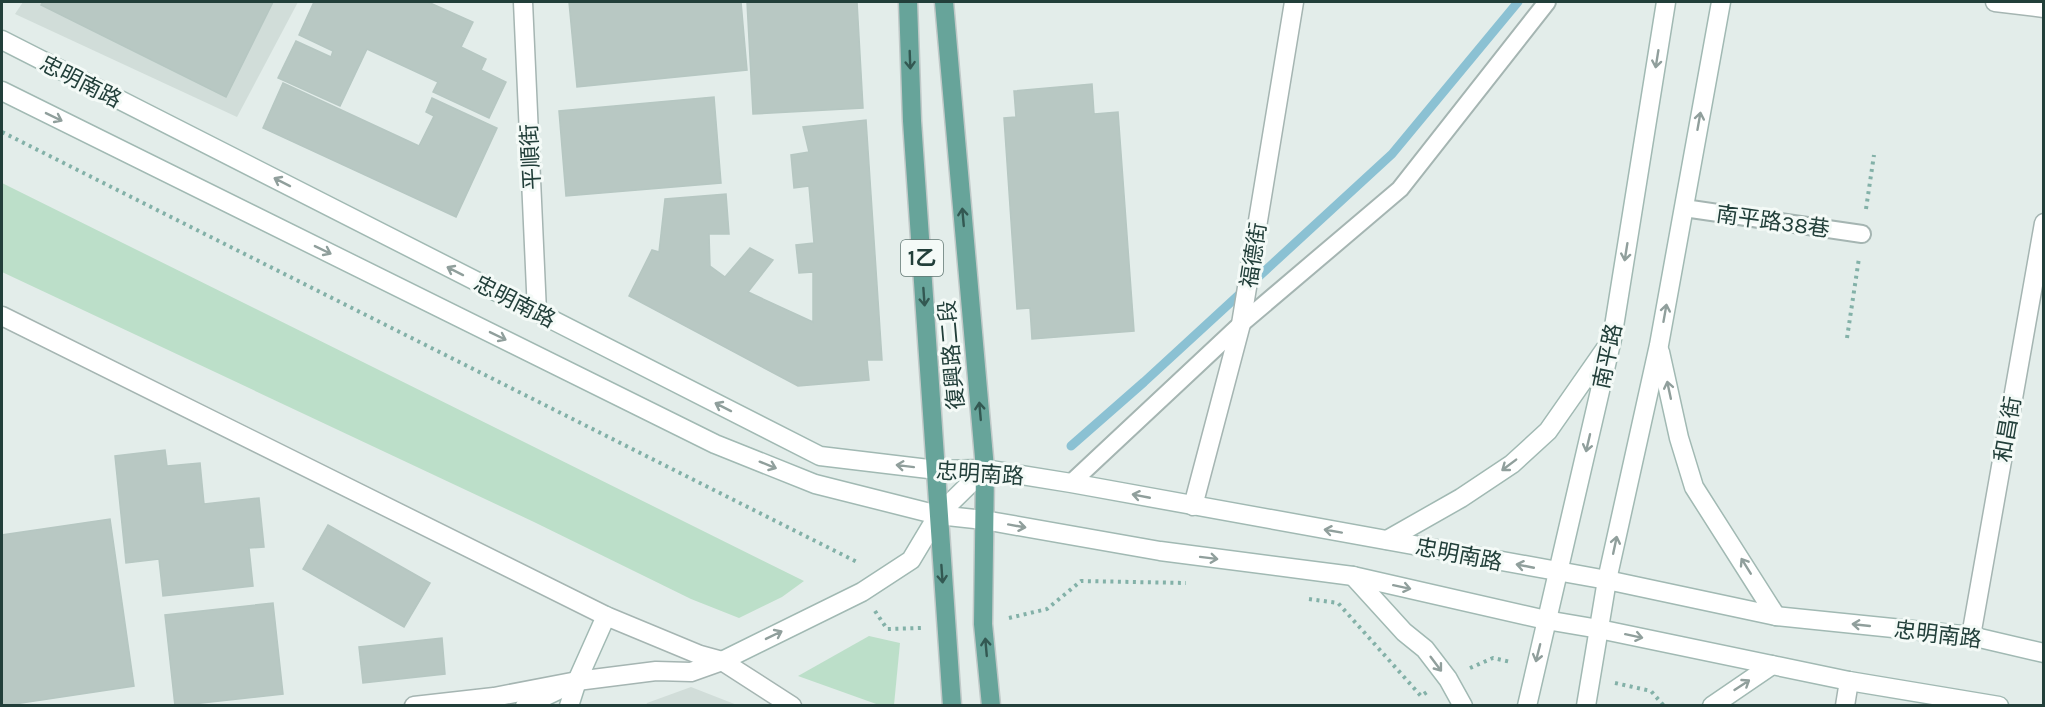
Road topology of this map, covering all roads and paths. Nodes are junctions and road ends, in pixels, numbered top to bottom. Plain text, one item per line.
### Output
1 (523, 2) edge
2 (908, 2) edge
3 (944, 2) edge
4 (1294, 2) edge
5 (1547, 2) edge
6 (1666, 2) edge
7 (1721, 2) edge
8 (1995, 2) edge
9 (2043, 8) edge
10 (2, 40) edge
11 (2, 91) edge
12 (1874, 155) dead end
13 (1684, 208) junction
14 (2043, 223) edge
15 (1862, 234) junction
16 (537, 312) junction
17 (2, 316) edge
18 (1241, 324) junction
19 (1847, 338) dead end
20 (1612, 339) junction
21 (1659, 345) junction
22 (985, 469) junction
23 (936, 470) junction
24 (1071, 483) junction
25 (1193, 506) junction
26 (938, 515) junction
27 (984, 520) junction
28 (1387, 540) junction
29 (1558, 572) junction
30 (1353, 576) junction
31 (1607, 580) junction
32 (606, 616) junction
33 (1776, 616) junction
34 (1546, 620) junction
35 (1599, 629) junction
36 (1971, 636) junction
37 (2043, 653) edge
38 (722, 661) junction
39 (1772, 665) junction
40 (577, 681) junction
41 (1850, 681) junction
42 (414, 705) edge
43 (525, 705) edge
44 (569, 705) edge
45 (792, 705) edge
46 (952, 705) edge
47 (991, 705) edge
48 (1463, 705) edge
49 (1527, 705) edge
50 (1586, 705) edge
51 (1712, 705) edge
52 (1845, 705) edge
53 (1991, 705) edge

1 - 16 street, 平順街
2 -> 23 main road, 復興路二段 / 1乙
22 -> 3 main road, 復興路二段 / 1乙
4 - 18 street, 福德街
5 - 18 lane
6 -> 20 street, 南平路
13 -> 7 street
8 - 9 street
16 -> 10 street, 忠明南路
11 -> 26 street, 忠明南路
12 - 15 path
13 - 15 lane, 南平路38巷
21 -> 13 street
14 - 36 street, 和昌街
15 - 19 path
23 -> 16 street, 忠明南路
17 - 32 street
18 - 24 lane
18 - 25 street, 福德街
20 -> 28 street
20 -> 29 street, 南平路
31 -> 21 street
33 -> 21 street
22 - 23 street, 忠明南路
22 - 24 street, 忠明南路
22 - 26 street
22 - 27 main road, 復興路二段 / 1乙
23 - 26 main road, 復興路二段 / 1乙
25 -> 24 street, 忠明南路
28 -> 25 street, 忠明南路
26 - 27 street, 忠明南路
38 -> 26 street
26 -> 46 main road, 復興路二段 / 1乙
27 -> 30 street, 忠明南路
47 -> 27 main road, 復興路二段 / 1乙
29 -> 28 street, 忠明南路
29 - 31 street, 忠明南路
29 - 34 street, 南平路
30 -> 34 street, 忠明南路
30 -> 48 street
31 - 33 street, 忠明南路
31 - 35 street
32 - 38 street
32 - 40 street
36 -> 33 street, 忠明南路
34 - 35 street, 忠明南路
34 -> 49 street, 南平路
35 -> 39 street, 忠明南路
35 - 50 street
36 - 37 street, 忠明南路
38 - 40 street
38 - 45 street
39 - 41 street, 忠明南路
51 -> 39 street
40 - 42 street
40 - 43 street
40 - 44 street
41 - 52 street
41 - 53 street, 忠明南路

